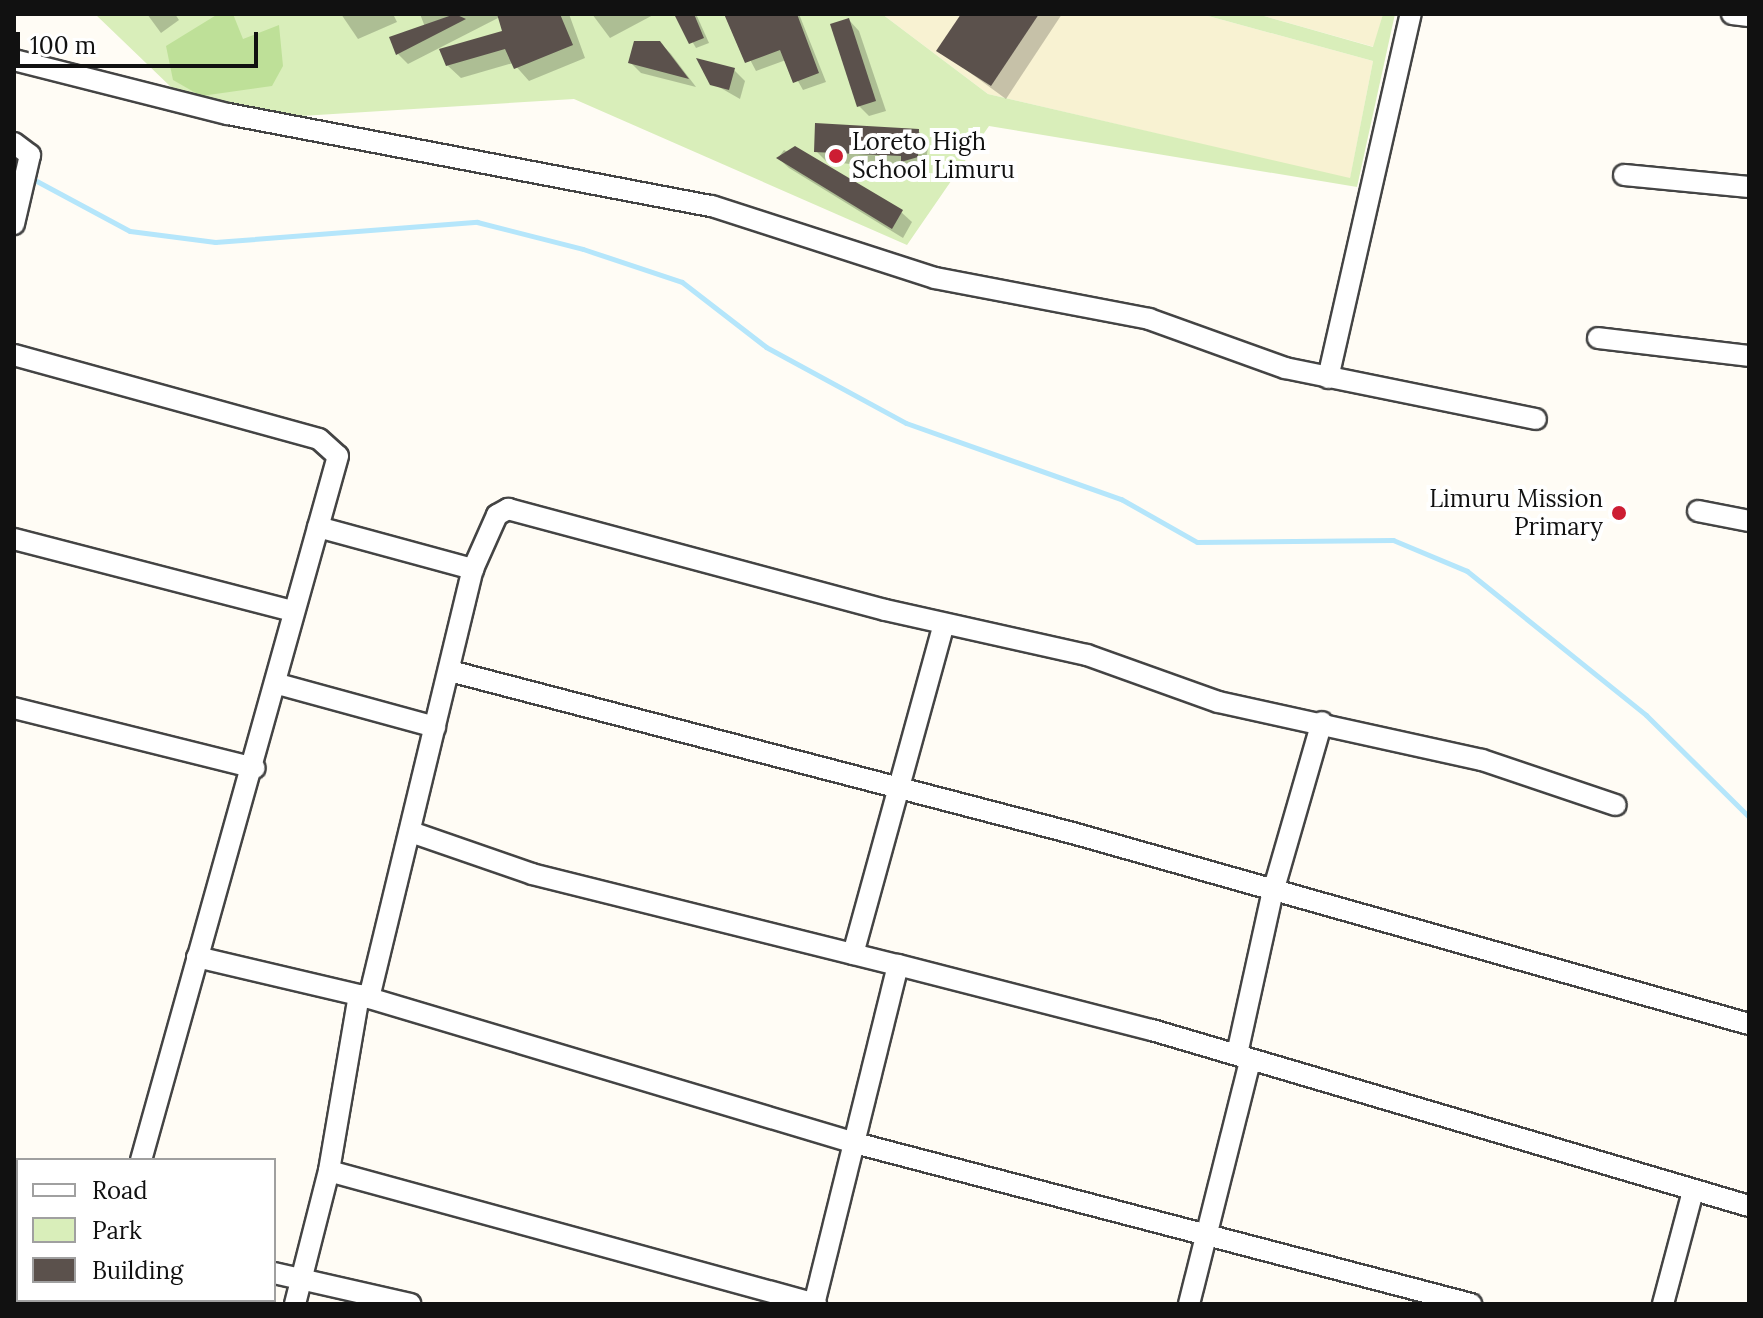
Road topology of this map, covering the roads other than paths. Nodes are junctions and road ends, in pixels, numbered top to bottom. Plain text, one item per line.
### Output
1 (1411, 14) edge
2 (1732, 14) edge
3 (1749, 16) edge
4 (14, 60) edge
5 (14, 143) edge
6 (1624, 175) dead end
7 (1749, 187) edge
8 (14, 224) edge
9 (1598, 338) dead end
10 (14, 355) edge
11 (1749, 356) edge
12 (1328, 378) junction
13 (1536, 419) dead end
14 (1698, 511) dead end
15 (1749, 521) edge
16 (318, 527) junction
17 (14, 539) edge
18 (473, 569) junction
19 (292, 611) junction
20 (944, 624) junction
21 (450, 671) junction
22 (278, 684) junction
23 (14, 708) edge
24 (1322, 722) junction
25 (435, 727) junction
26 (255, 768) junction
27 (895, 786) junction
28 (1616, 805) dead end
29 (411, 832) junction
30 (1272, 895) junction
31 (853, 954) junction
32 (197, 957) junction
33 (898, 965) junction
34 (364, 997) junction
35 (1749, 1024) edge
36 (1244, 1058) junction
37 (855, 1143) junction
38 (142, 1158) edge
39 (329, 1171) junction
40 (1693, 1191) junction
41 (1749, 1206) edge
42 (1205, 1233) junction
43 (276, 1274) edge
44 (301, 1280) junction
45 (295, 1304) edge
46 (411, 1304) edge
47 (815, 1304) edge
48 (1189, 1304) edge
49 (1471, 1304) edge
50 (1663, 1304) edge

1 - 12 street
2 - 3 street
4 - 12 street
5 - 8 street
6 - 7 street
9 - 11 street
10 - 16 street
12 - 13 street
14 - 15 street
16 - 18 street
16 - 19 street
17 - 19 street
18 - 20 street
18 - 21 street
19 - 22 street
20 - 24 street
20 - 27 street
21 - 25 street
21 - 27 street
22 - 25 street
22 - 26 street
23 - 26 street
24 - 28 street
24 - 30 street
25 - 29 street
26 - 32 street
27 - 30 street
27 - 31 street
29 - 31 street
29 - 34 street
30 - 35 street
30 - 36 street
31 - 33 street
32 - 34 street
32 - 38 street
33 - 36 street
33 - 37 street
34 - 37 street
34 - 39 street
36 - 40 street
36 - 42 street
37 - 42 street
37 - 47 street
39 - 44 street
39 - 47 street
40 - 41 street
40 - 50 street
42 - 48 street
42 - 49 street
43 - 44 street
44 - 45 street
44 - 46 street

